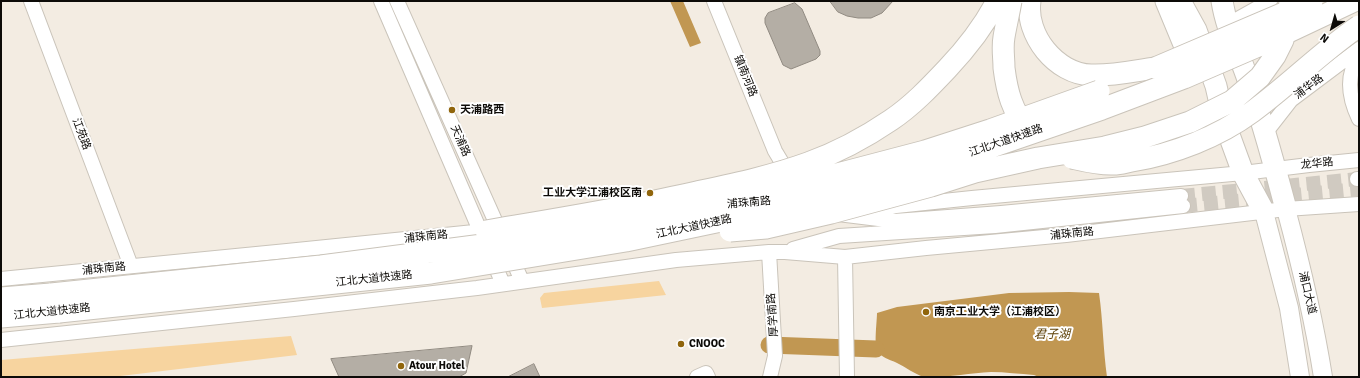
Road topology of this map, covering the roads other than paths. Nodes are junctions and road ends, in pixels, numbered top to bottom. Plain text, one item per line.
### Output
1 (31, 1) edge
2 (381, 1) edge
3 (397, 1) edge
4 (714, 1) edge
5 (996, 1) edge
6 (1011, 1) edge
7 (1030, 1) edge
8 (1166, 1) edge
9 (1180, 1) edge
10 (1185, 1) edge
11 (1270, 1) edge
12 (1290, 1) edge
13 (1312, 1) edge
14 (1354, 1) edge
15 (1222, 11) edge
16 (1359, 26) edge
17 (1190, 35) junction
18 (1359, 49) edge
19 (1359, 56) edge
20 (1155, 68) junction
21 (1359, 119) edge
22 (1266, 132) junction
23 (775, 152) junction
24 (1359, 160) edge
25 (1275, 169) junction
26 (1244, 173) junction
27 (771, 200) junction
28 (1359, 204) edge
29 (809, 208) junction
30 (1286, 209) junction
31 (1264, 212) junction
32 (850, 216) junction
33 (499, 229) junction
34 (480, 231) junction
35 (626, 241) junction
36 (769, 252) junction
37 (785, 252) junction
38 (845, 257) junction
39 (131, 266) junction
40 (321, 266) junction
41 (1, 279) edge
42 (522, 281) junction
43 (503, 284) junction
44 (1, 298) edge
45 (55, 303) junction
46 (1, 317) edge
47 (1, 340) edge
48 (697, 377) edge
49 (708, 377) edge
50 (770, 377) edge
51 (847, 377) edge
52 (1300, 377) edge
53 (1323, 377) edge

1 - 39 street, 江苑路
2 - 34 street
3 - 33 street, 天浦路
4 - 23 street, 镇南河路
5 - 40 highway, bridge
6 - 16 highway, bridge
7 - 20 highway
8 - 17 highway
9 - 17 highway
10 - 17 main road
11 - 15 street
12 - 35 highway, bridge
13 - 20 highway, 江北大道快速路, bridge
14 - 35 highway, 江北大道快速路, bridge
15 - 22 highway
17 - 26 highway
18 - 22 street, 浦华路
19 - 21 street
20 - 40 highway, 江北大道快速路, bridge
22 - 25 highway
23 - 27 street
23 - 29 street, 镇南河路
24 - 25 street, 龙华路
25 - 26 street, 龙华路
25 - 30 highway
26 - 31 highway
26 - 32 street, 浦珠南路
27 - 29 street, 浦珠南路
27 - 33 street, 浦珠南路
28 - 30 street
29 - 32 street, 浦珠南路
30 - 31 street, 浦珠南路
30 - 53 main road, 浦口大道
31 - 38 street, 浦珠南路
31 - 52 main road, 浦口大道
32 - 37 street, 浦珠南路
33 - 34 street, 浦珠南路
33 - 42 street, 天浦路
34 - 39 street, 浦珠南路
34 - 43 street
35 - 45 highway, 江北大道快速路, bridge
36 - 37 street, 浦珠南路
36 - 42 street, 浦珠南路
36 - 50 street, 厚学南路
37 - 38 street, 浦珠南路
38 - 51 street
39 - 41 street, 浦珠南路
40 - 45 highway, 江北大道快速路, bridge
42 - 43 street, 浦珠南路
43 - 47 street, 浦珠南路
44 - 45 highway, 江北大道快速路
45 - 46 highway, 江北大道快速路
48 - 49 street

